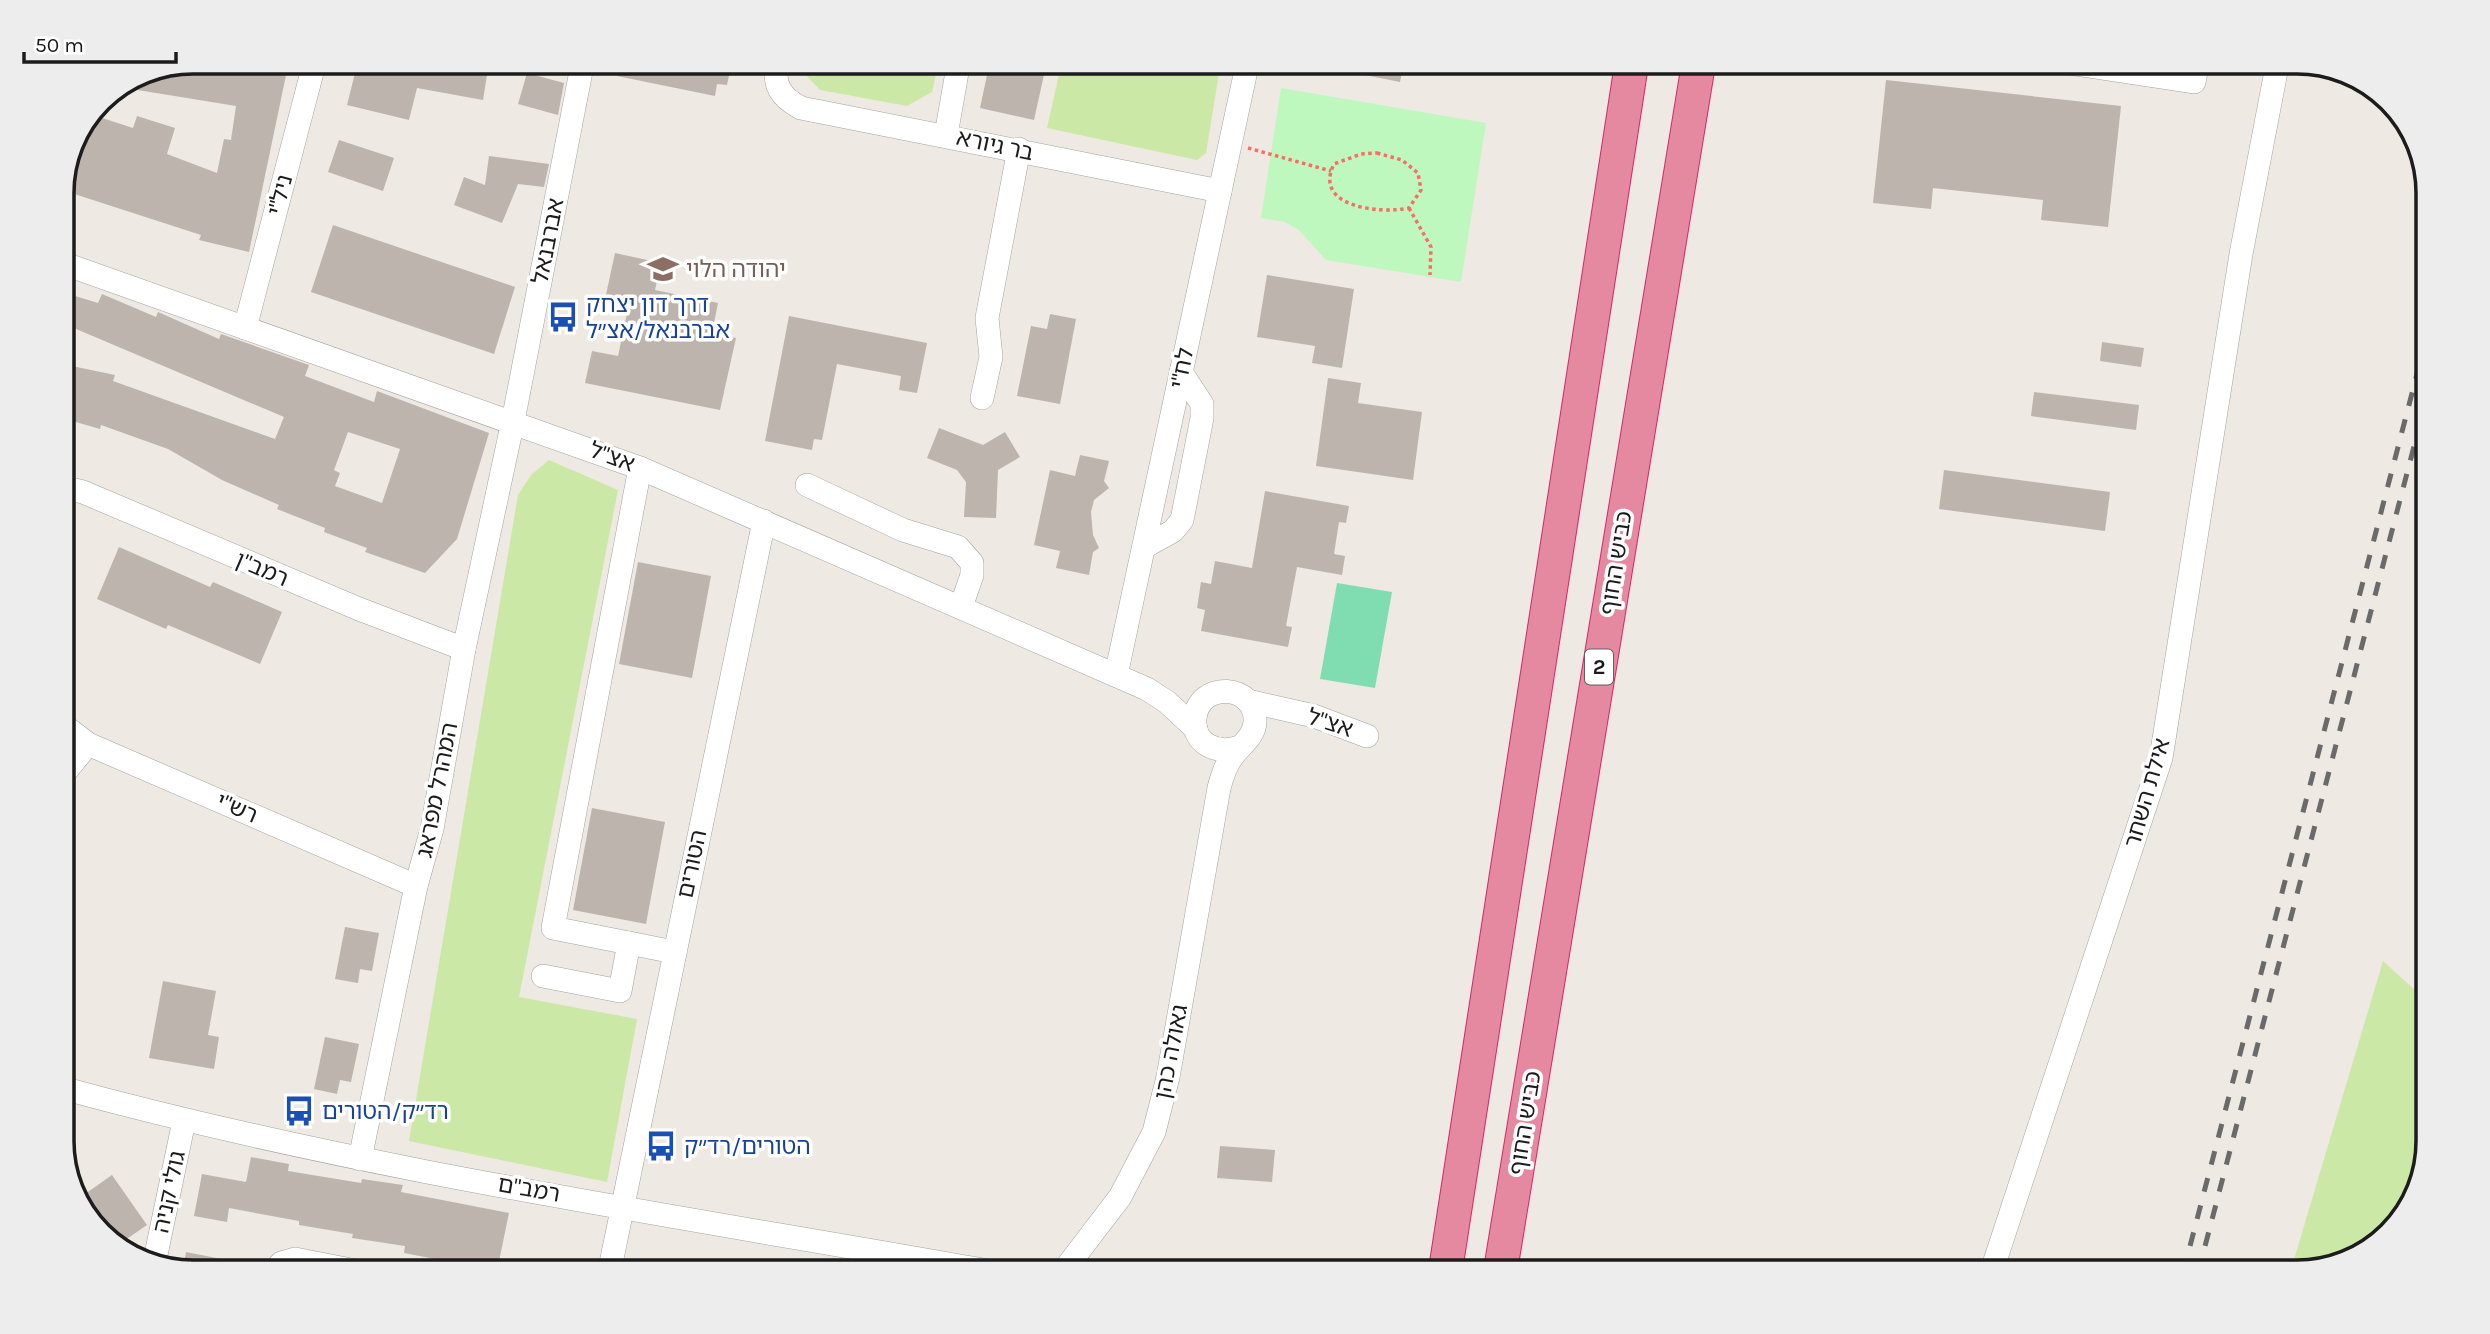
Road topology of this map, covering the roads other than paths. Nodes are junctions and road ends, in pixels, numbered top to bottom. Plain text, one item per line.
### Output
1 (312, 74) edge
2 (580, 74) edge
3 (777, 74) edge
4 (957, 74) edge
5 (1245, 74) edge
6 (1630, 74) edge
7 (1697, 74) edge
8 (2141, 74) edge
9 (2196, 74) edge
10 (2276, 74) edge
11 (946, 135) junction
12 (1018, 149) junction
13 (1220, 191) junction
14 (74, 267) edge
15 (245, 328) junction
16 (1181, 372) junction
17 (982, 398) dead end
18 (513, 421) junction
19 (640, 468) junction
20 (807, 485) dead end
21 (74, 490) edge
22 (764, 521) junction
23 (1144, 547) junction
24 (961, 607) junction
25 (464, 649) junction
26 (1116, 675) junction
27 (1147, 689) junction
28 (1216, 691) junction
29 (1248, 701) junction
30 (1294, 712) junction
31 (74, 733) edge
32 (1199, 735) junction
33 (1367, 736) dead end
34 (1246, 740) junction
35 (88, 744) junction
36 (74, 761) edge
37 (1216, 805) junction
38 (416, 886) junction
39 (629, 943) junction
40 (674, 951) junction
41 (543, 976) dead end
42 (74, 1091) edge
43 (184, 1121) junction
44 (360, 1159) junction
45 (621, 1206) junction
46 (156, 1255) edge
47 (611, 1260) edge
48 (926, 1260) edge
49 (1072, 1260) edge
50 (1448, 1260) edge
51 (1502, 1260) edge
52 (1995, 1260) edge

1 - 15 street, ניל"י
2 - 18 street, אברבנאל
3 - 11 street, בר גיורא
4 - 11 street
5 - 13 street, לח"י
6 - 50 highway
7 - 51 highway, כביש החוף / 2
8 - 9 street
10 - 52 street, אילת השחר
11 - 12 street, בר גיורא
12 - 13 street, בר גיורא
12 - 17 street
13 - 16 street, לח"י
14 - 15 street, אצ"ל
15 - 18 street, אצ"ל
16 - 23 street, לח"י
16 - 23 street
18 - 19 street, אצ"ל
18 - 25 street, המהרל מפראג
19 - 22 street, אצ"ל
19 - 39 street
20 - 24 street
21 - 25 street, רמב"ן
22 - 24 street, אצ"ל
22 - 40 street, הטורים
23 - 26 street, לח"י
24 - 26 street, אצ"ל
25 - 38 street, המהרל מפראג
26 - 27 street, אצ"ל
27 - 28 street, אצ"ל
27 - 32 street, אצ"ל
28 - 29 street
28 - 32 street
29 - 30 street, אצ"ל
29 - 34 street
30 - 33 street, אצ"ל
30 - 34 street, אצ"ל
31 - 35 street, רש"י
32 - 34 street
32 - 37 street, גאולה כהן
34 - 37 street, גאולה כהן
35 - 36 street
35 - 38 street, רש"י
37 - 49 street, גאולה כהן
38 - 44 street, המהרל מפראג
39 - 40 street
39 - 41 street
40 - 45 street, הטורים
42 - 43 street, רמב"ם
43 - 44 street, רמב"ם
43 - 46 street, גולי קניה
44 - 45 street, רמב"ם
45 - 47 street, הטורים
45 - 48 street, רמב"ם

